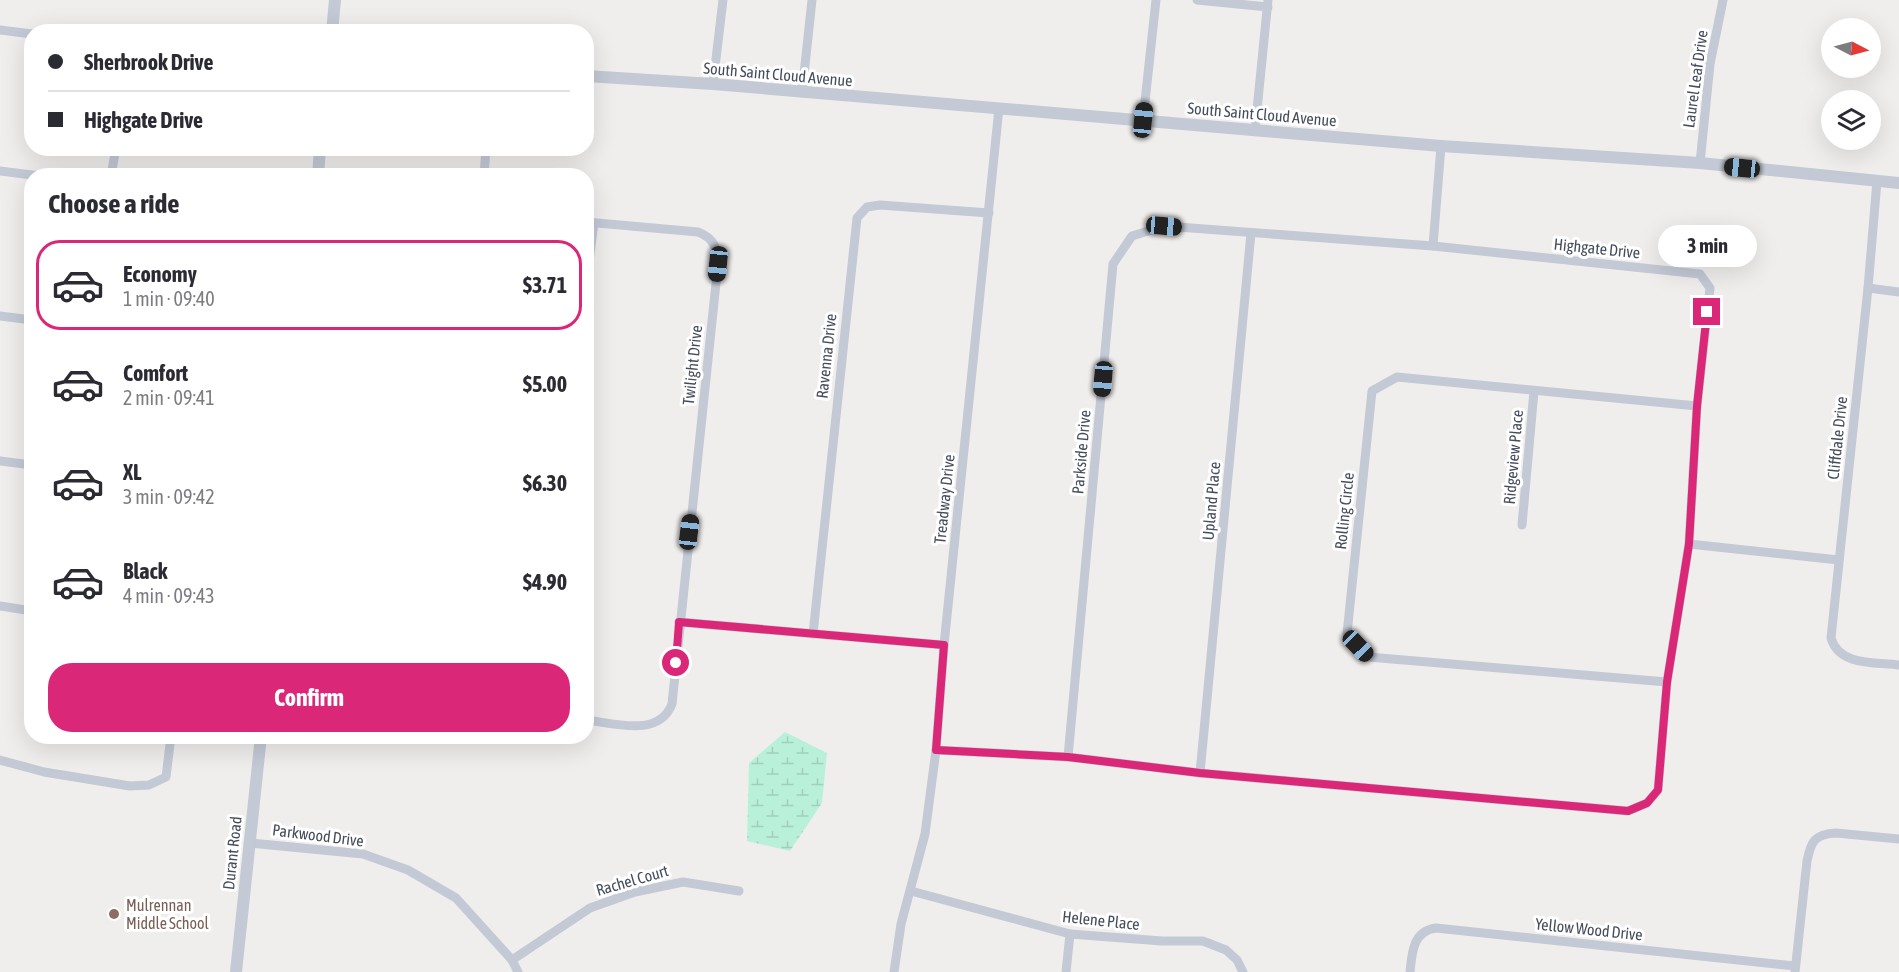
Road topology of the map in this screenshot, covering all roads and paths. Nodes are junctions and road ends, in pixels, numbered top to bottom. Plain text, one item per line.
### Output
1 (335, 0) edge
2 (723, 0) edge
3 (812, 0) edge
4 (1156, 0) edge
5 (1197, 0) edge
6 (1723, 0) edge
7 (1268, 3) edge
8 (333, 24) edge
9 (0, 30) edge
10 (24, 33) edge
11 (594, 77) edge
12 (713, 84) junction
13 (802, 93) junction
14 (999, 108) junction
15 (1143, 120) junction
16 (1255, 130) junction
17 (1441, 146) junction
18 (1700, 163) junction
19 (0, 171) edge
20 (24, 174) edge
21 (1876, 181) junction
22 (1899, 183) edge
23 (988, 213) junction
24 (594, 223) edge
25 (1251, 233) junction
26 (1433, 246) junction
27 (1868, 288) junction
28 (1899, 292) edge
29 (0, 316) edge
30 (24, 319) edge
31 (1534, 391) junction
32 (1697, 406) junction
33 (0, 461) edge
34 (24, 464) edge
35 (1522, 525) dead end
36 (1689, 544) junction
37 (1839, 560) junction
38 (0, 606) edge
39 (24, 610) edge
40 (679, 622) junction
41 (813, 634) junction
42 (944, 645) junction
43 (1899, 665) edge
44 (1667, 682) junction
45 (594, 721) edge
46 (170, 744) edge
47 (260, 744) edge
48 (936, 750) junction
49 (1068, 757) junction
50 (0, 760) edge
51 (1200, 773) junction
52 (1899, 839) edge
53 (250, 843) junction
54 (739, 891) dead end
55 (911, 891) junction
56 (1070, 934) junction
57 (512, 960) junction
58 (1795, 969) edge
59 (236, 972) edge
60 (518, 972) edge
61 (894, 972) edge
62 (1066, 972) edge
63 (1244, 972) edge
64 (1410, 972) edge

1 - 8 street
2 - 12 street
3 - 13 street
4 - 15 street
5 - 7 street
6 - 18 street, Laurel Leaf Drive
7 - 16 street
9 - 10 street
11 - 12 street, South Saint Cloud Avenue
12 - 13 street, South Saint Cloud Avenue
13 - 14 street, South Saint Cloud Avenue
14 - 15 street, South Saint Cloud Avenue
14 - 23 street, Treadway Drive
15 - 16 street, South Saint Cloud Avenue
16 - 17 street, South Saint Cloud Avenue
17 - 18 street, South Saint Cloud Avenue
17 - 26 street
18 - 21 street, South Saint Cloud Avenue
19 - 20 street
21 - 22 street, South Saint Cloud Avenue
21 - 27 street, Cliffdale Drive
23 - 41 street, Ravenna Drive
23 - 42 street, Treadway Drive
24 - 40 street, Twilight Drive
25 - 26 street, Parkside Drive
25 - 49 street, Parkside Drive
25 - 51 street, Upland Place
26 - 32 street, Highgate Drive
27 - 28 street
27 - 37 street, Cliffdale Drive
29 - 30 street
31 - 32 street, Rolling Circle
31 - 35 street, Ridgeview Place
31 - 44 street, Rolling Circle
32 - 36 street, Highgate Drive
33 - 34 street
36 - 37 street
36 - 44 street, Highgate Drive
37 - 43 street, Cliffdale Drive
38 - 39 street
40 - 41 street
40 - 45 street, Twilight Drive
41 - 42 street
42 - 48 street, Treadway Drive
44 - 51 street, Highgate Drive
46 - 50 street
47 - 53 street, Durant Road
48 - 49 street, Highgate Drive
48 - 55 street, Treadway Drive
49 - 51 street, Highgate Drive
52 - 58 street
53 - 57 street, Parkwood Drive
53 - 59 street, Durant Road
54 - 57 street, Rachel Court
55 - 56 street, Helene Place
55 - 61 street, Treadway Drive
56 - 62 street
56 - 63 street, Helene Place
57 - 60 street, Parkwood Drive
58 - 64 street, Yellow Wood Drive

